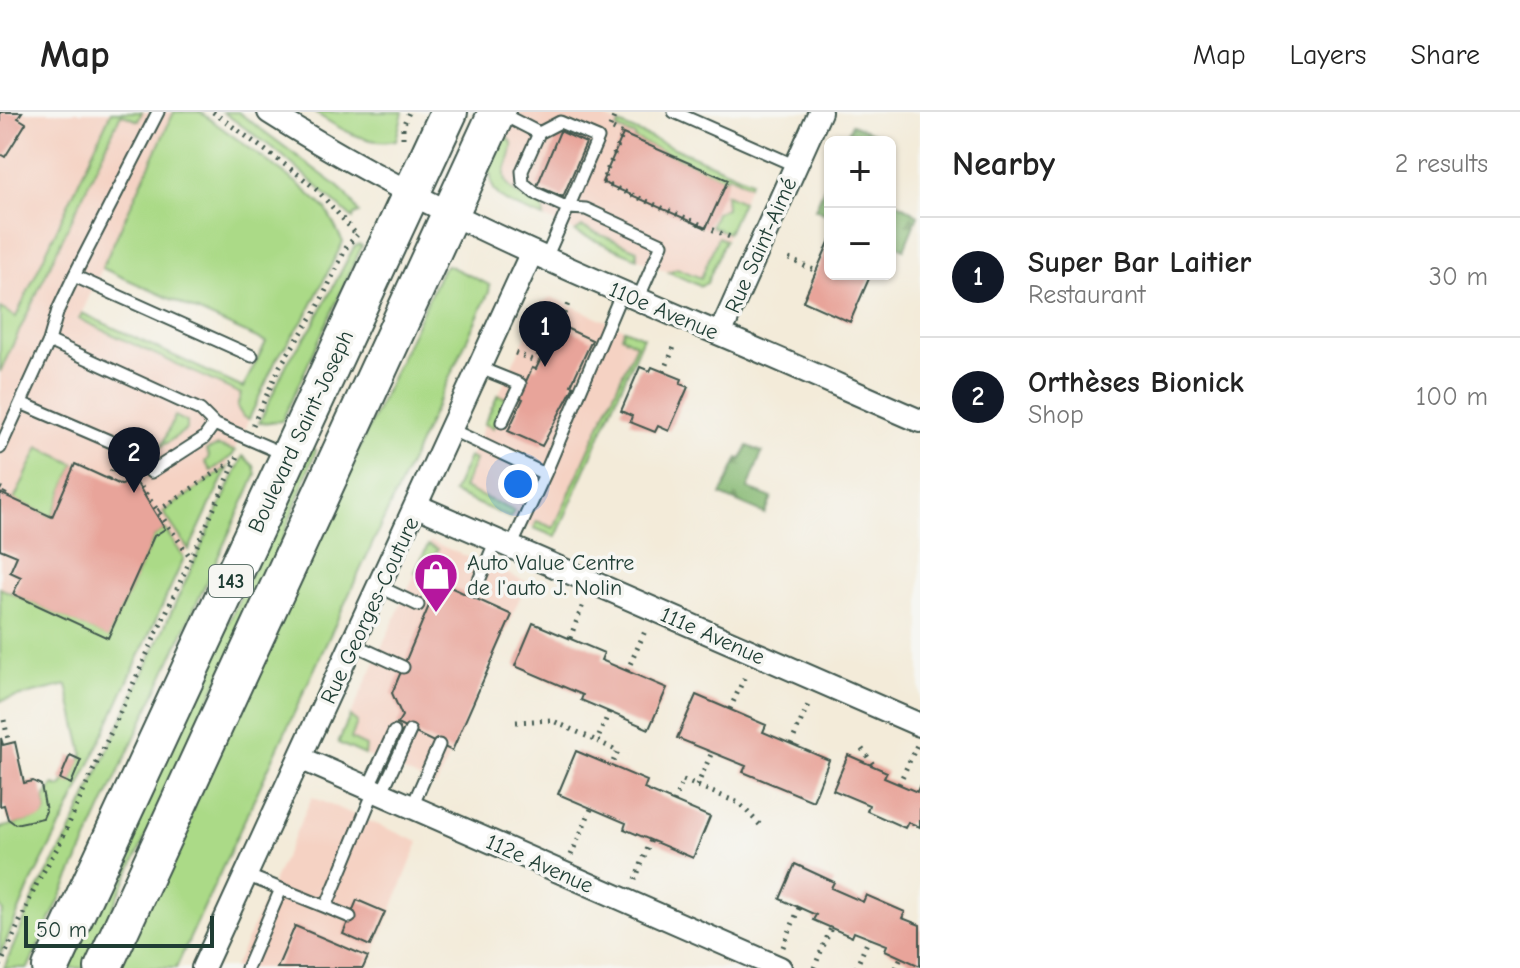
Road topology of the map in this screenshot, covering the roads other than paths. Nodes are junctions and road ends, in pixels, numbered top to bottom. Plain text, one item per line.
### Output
1 (158, 112) edge
2 (269, 112) edge
3 (449, 112) edge
4 (497, 112) edge
5 (674, 112) edge
6 (820, 112) edge
7 (539, 133) junction
8 (796, 166) junction
9 (411, 194) junction
10 (568, 208) junction
11 (450, 214) junction
12 (539, 255) junction
13 (74, 276) junction
14 (630, 296) junction
15 (720, 334) junction
16 (49, 341) junction
17 (252, 356) dead end
18 (480, 368) junction
19 (21, 403) junction
20 (920, 421) edge
21 (502, 422) dead end
22 (214, 424) junction
23 (452, 430) junction
24 (0, 448) edge
25 (288, 456) junction
26 (545, 474) junction
27 (417, 506) junction
28 (504, 544) junction
29 (380, 587) junction
30 (475, 590) dead end
31 (418, 605) dead end
32 (353, 644) junction
33 (403, 667) dead end
34 (920, 725) edge
35 (410, 731) dead end
36 (394, 732) dead end
37 (439, 745) dead end
38 (300, 758) junction
39 (375, 791) junction
40 (412, 807) junction
41 (246, 875) junction
42 (281, 889) junction
43 (326, 907) junction
44 (350, 917) dead end
45 (207, 967) edge
46 (777, 967) edge
47 (51, 968) edge
48 (103, 968) edge
49 (247, 968) edge

1 - 13 lane
2 - 9 street, 110e Avenue
3 - 9 main road, Boulevard Saint-Joseph / 143
4 - 7 lane
4 - 11 main road, Boulevard Saint-Joseph / 143
5 - 8 lane
6 - 8 street, Rue Saint-Aimé
7 - 10 lane
7 - 10 lane
8 - 15 street, Rue Saint-Aimé
9 - 11 street, 110e Avenue
9 - 25 main road, Boulevard Saint-Joseph / 143
10 - 12 lane
10 - 14 lane
11 - 12 street, 110e Avenue
11 - 48 main road, Boulevard Saint-Joseph / 143
12 - 14 street, 110e Avenue
12 - 18 street, Rue Georges-Couture
13 - 16 lane
13 - 17 lane
14 - 15 street, 110e Avenue
14 - 26 lane
15 - 20 street, 110e Avenue
16 - 19 lane
16 - 22 lane
18 - 21 lane
18 - 23 street, Rue Georges-Couture
19 - 22 lane
19 - 24 lane
22 - 25 lane
23 - 26 lane
23 - 27 street, Rue Georges-Couture
25 - 47 main road, Boulevard Saint-Joseph / 143
26 - 28 lane
27 - 28 street, 111e Avenue
27 - 29 street, Rue Georges-Couture
28 - 30 lane
28 - 34 street, 111e Avenue
29 - 31 lane
29 - 32 street, Rue Georges-Couture
32 - 33 lane
32 - 38 street, Rue Georges-Couture
35 - 39 lane
36 - 39 lane
37 - 40 lane
38 - 39 street, 112e Avenue
38 - 41 street, Rue Georges-Couture
39 - 40 street, 112e Avenue
39 - 43 lane
40 - 46 street, 112e Avenue
41 - 42 lane
41 - 45 street, Rue Georges-Couture
42 - 43 lane
42 - 49 lane
43 - 44 lane

